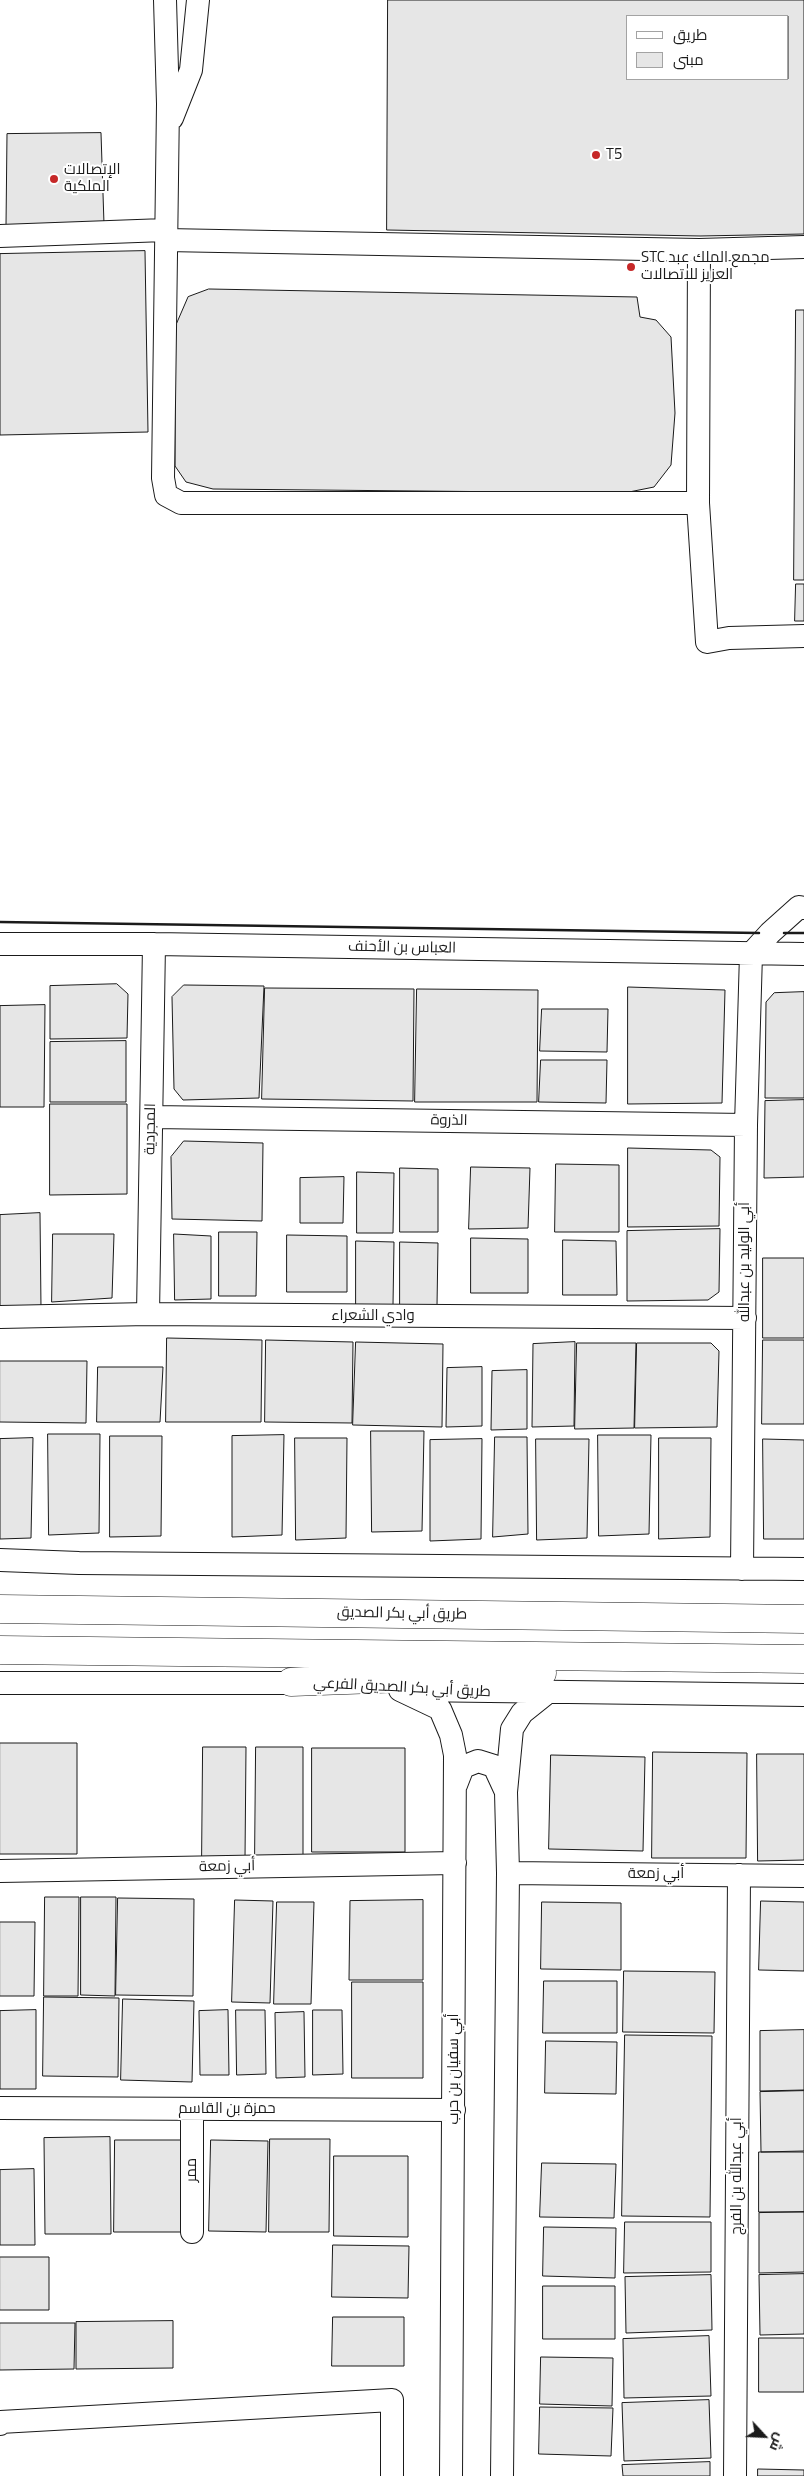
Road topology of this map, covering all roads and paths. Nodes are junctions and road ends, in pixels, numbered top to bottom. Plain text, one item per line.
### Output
1 (165, 0) edge
2 (198, 0) edge
3 (168, 129) junction
4 (165, 235) junction
5 (0, 236) edge
6 (804, 247) edge
7 (699, 250) junction
8 (698, 503) junction
9 (804, 636) edge
10 (804, 908) edge
11 (0, 944) edge
12 (154, 944) junction
13 (751, 954) junction
14 (804, 954) edge
15 (152, 1117) junction
16 (746, 1125) junction
17 (148, 1314) junction
18 (0, 1317) edge
19 (745, 1318) junction
20 (0, 1560) edge
21 (742, 1569) junction
22 (804, 1569) edge
23 (0, 1609) edge
24 (804, 1618) edge
25 (0, 1650) edge
26 (804, 1659) edge
27 (804, 1664) edge
28 (291, 1682) junction
29 (0, 1683) edge
30 (400, 1690) junction
31 (547, 1692) junction
32 (804, 1695) edge
33 (456, 1785) junction
34 (506, 1792) junction
35 (455, 1863) junction
36 (0, 1871) edge
37 (508, 1873) junction
38 (739, 1875) junction
39 (804, 1876) edge
40 (0, 2108) edge
41 (192, 2109) junction
42 (454, 2110) junction
43 (192, 2232) dead end
44 (0, 2424) edge
45 (392, 2476) edge
46 (451, 2476) edge
47 (502, 2476) edge
48 (736, 2476) edge

1 - 3 street
2 - 3 street
3 - 4 street
4 - 5 street
4 - 7 street
4 - 8 street
6 - 7 street
7 - 8 street
8 - 9 street
10 - 13 street
11 - 12 street, العباس بن الأحنف
12 - 13 street, العباس بن الأحنف
12 - 15 street, المجردية
13 - 14 street, العباس بن الأحنف
13 - 16 street, أبي الوليد بن عبدالله
15 - 16 street, الذروة
15 - 17 street, المجردية
16 - 19 street, أبي الوليد بن عبدالله
17 - 18 street, وادي الشعراء
17 - 19 street, وادي الشعراء
19 - 21 street, أبي الوليد بن عبدالله
20 - 21 street
21 - 22 street
23 - 24 main road, طريق أبي بكر الصديق
25 - 26 main road
27 - 28 main road
28 - 29 street, طريق أبي بكر الصديق الفرعي
28 - 30 street, طريق أبي بكر الصديق الفرعي
30 - 31 street, طريق أبي بكر الصديق الفرعي
30 - 33 street, أبي سفيان بن حرب
31 - 32 street, طريق أبي بكر الصديق الفرعي
31 - 34 street
33 - 34 street
33 - 35 street, أبي سفيان بن حرب
34 - 37 street
35 - 36 street, أبي زمعة
35 - 42 street, أبي سفيان بن حرب
37 - 38 street, أبي زمعة
37 - 47 street
38 - 39 street, أبي زمعة
38 - 48 street, أبي عبدالله بن الفرج
40 - 41 street, حمزة بن القاسم
41 - 42 street, حمزة بن القاسم
41 - 43 street, ممر
42 - 46 street, أبي سفيان بن حرب
44 - 45 street

